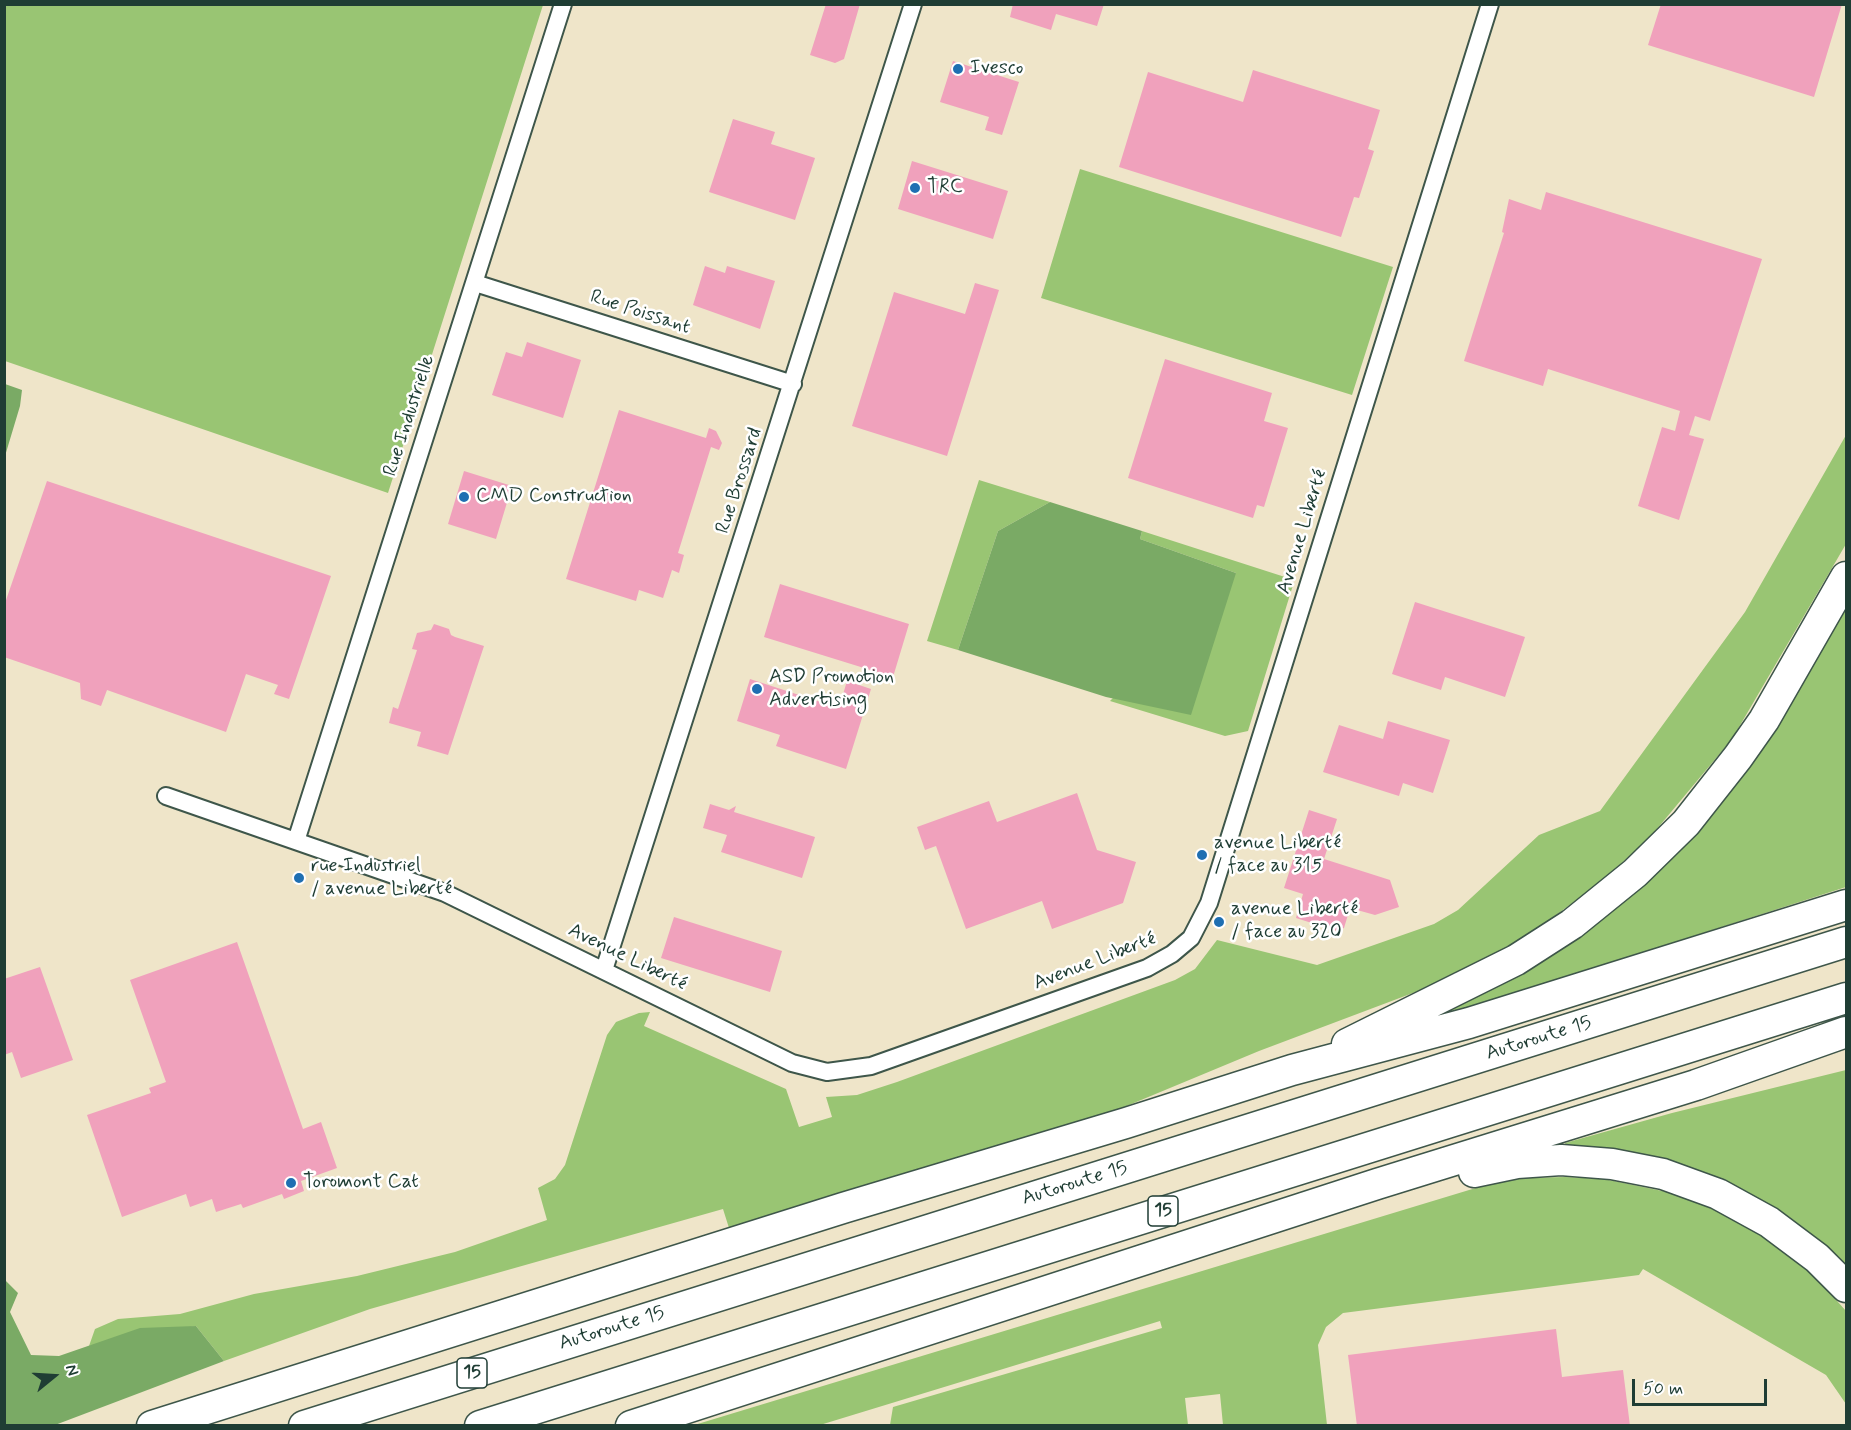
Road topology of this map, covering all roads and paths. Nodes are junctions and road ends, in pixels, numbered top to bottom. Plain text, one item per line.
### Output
1 (563, 4) edge
2 (913, 4) edge
3 (1490, 4) edge
4 (475, 283) junction
5 (793, 384) junction
6 (1846, 577) edge
7 (166, 796) dead end
8 (296, 841) junction
9 (1846, 905) edge
10 (1846, 942) edge
11 (604, 970) junction
12 (1846, 998) edge
13 (1846, 1032) edge
14 (1846, 1051) edge
15 (1292, 1070) junction
16 (1696, 1085) junction
17 (1106, 1272) junction
18 (1846, 1287) edge
19 (152, 1425) edge
20 (304, 1425) edge
21 (480, 1425) edge
22 (632, 1425) edge

1 - 4 street, Rue Industrielle
2 - 5 street, Rue Brossard
3 - 11 street, Avenue Liberté
4 - 5 street, Rue Poissant
4 - 8 street, Rue Industrielle
5 - 11 street, Rue Brossard
6 - 15 highway
7 - 8 street, Avenue Liberté
8 - 11 street, Avenue Liberté
9 - 15 highway
10 - 20 highway, Autoroute 15 / 15
12 - 21 highway, 15
13 - 16 highway
14 - 16 highway
15 - 19 highway
16 - 17 highway
17 - 18 highway
17 - 22 highway

